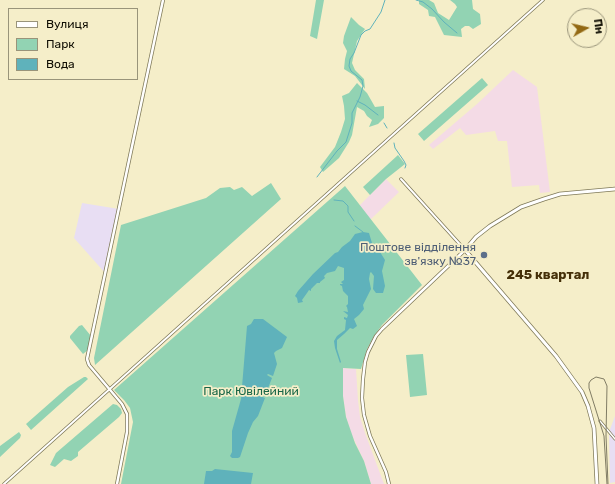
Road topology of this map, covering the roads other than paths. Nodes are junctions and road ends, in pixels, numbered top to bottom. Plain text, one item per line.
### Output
1 (164, 0) edge
2 (543, 0) edge
3 (401, 179) dead end
4 (615, 189) edge
5 (465, 250) junction
6 (110, 389) junction
7 (600, 421) dead end
8 (615, 439) edge
9 (4, 484) edge
10 (117, 484) edge
11 (389, 484) edge
12 (597, 484) edge

1 - 6 street
2 - 6 street
3 - 5 street
4 - 5 main road
5 - 11 street
5 - 12 main road
6 - 9 street
6 - 10 street
7 - 8 street

